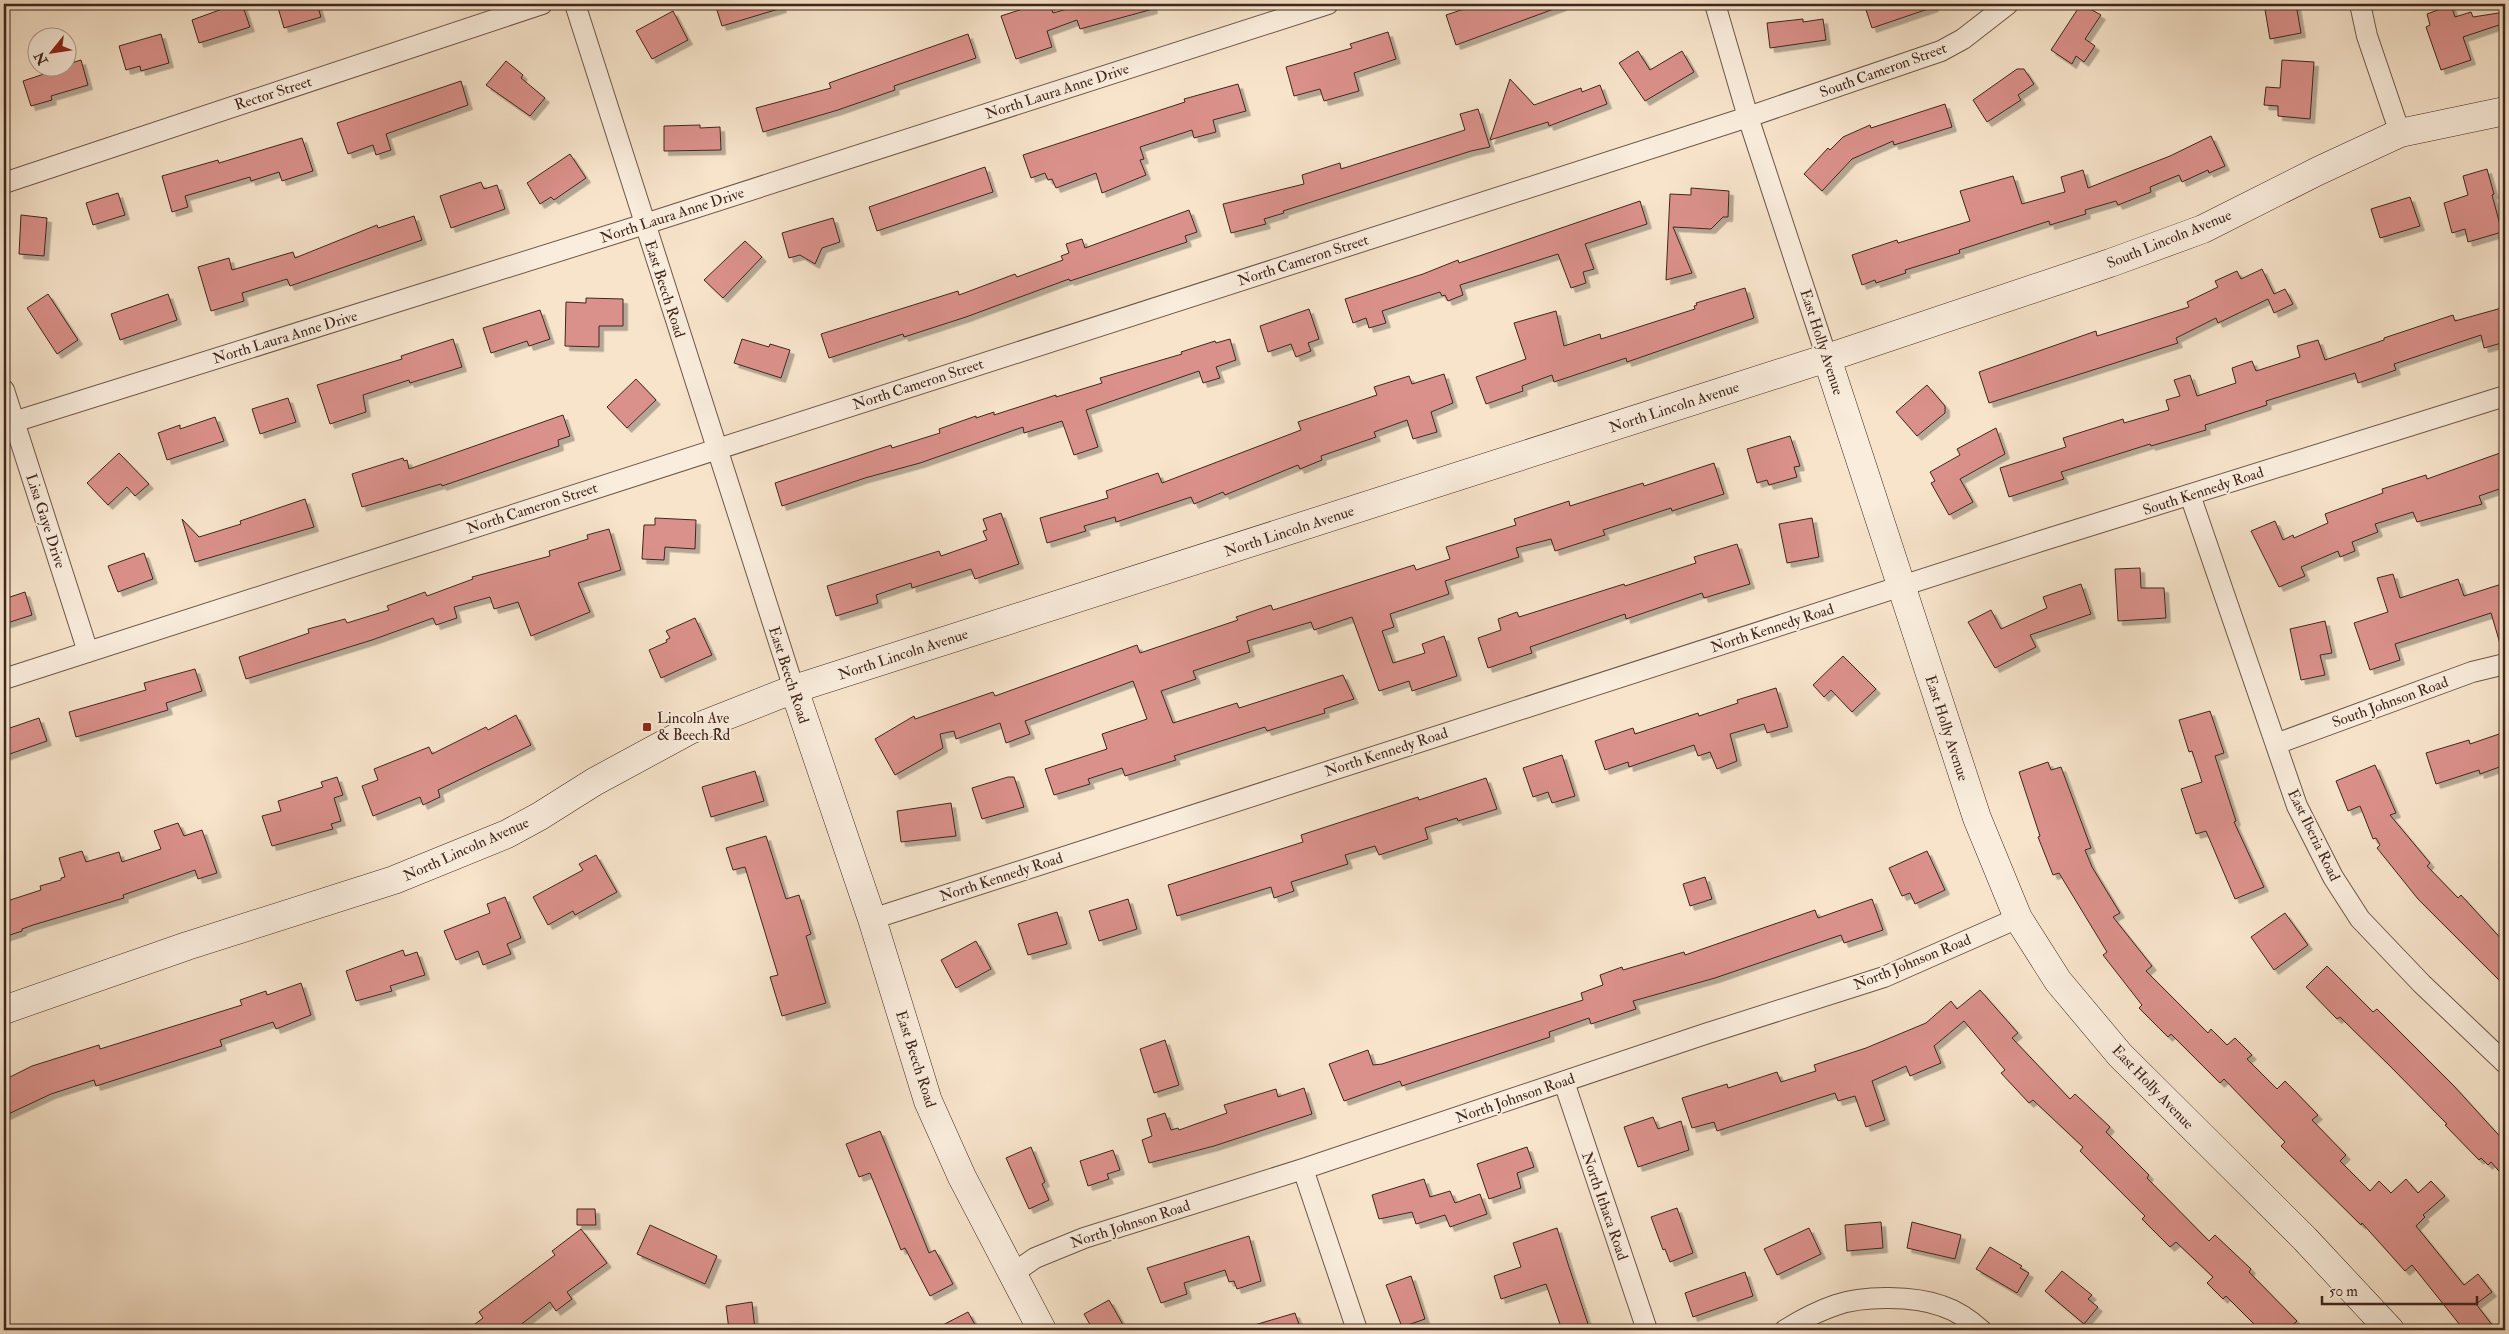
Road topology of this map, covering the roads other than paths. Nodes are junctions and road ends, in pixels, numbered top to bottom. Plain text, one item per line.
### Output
1 (542, 4) edge
2 (575, 4) edge
3 (1328, 4) edge
4 (1715, 4) edge
5 (2008, 4) edge
6 (2360, 4) edge
7 (2505, 111) edge
8 (1748, 117) junction
9 (2400, 133) junction
10 (4, 183) edge
11 (644, 224) junction
12 (1827, 358) junction
13 (4, 390) edge
14 (2505, 396) edge
15 (9, 424) edge
16 (716, 448) junction
17 (2190, 495) junction
18 (1901, 586) junction
19 (88, 652) junction
20 (2505, 664) edge
21 (4, 679) edge
22 (794, 689) junction
23 (2276, 744) junction
24 (2018, 918) junction
25 (872, 919) junction
26 (4, 1010) edge
27 (2505, 1063) edge
28 (1564, 1082) junction
29 (1302, 1169) junction
30 (1012, 1274) junction
31 (1042, 1330) edge
32 (1356, 1330) edge
33 (1647, 1330) edge
34 (1784, 1330) edge
35 (1981, 1330) edge
36 (2390, 1330) edge

1 - 10 street, Rector Street
2 - 11 street, East Beech Road
3 - 11 street, North Laura Anne Drive
4 - 8 street, East Holly Avenue
5 - 8 street, South Cameron Street
6 - 9 street
7 - 9 street, South Lincoln Avenue
8 - 12 street, East Holly Avenue
8 - 16 street, North Cameron Street
9 - 12 street, South Lincoln Avenue
11 - 15 street, North Laura Anne Drive
11 - 16 street, East Beech Road
12 - 18 street, East Holly Avenue
12 - 22 street, North Lincoln Avenue
13 - 15 street, Lisa Gaye Drive
14 - 17 street, South Kennedy Road
15 - 19 street, Lisa Gaye Drive
16 - 19 street, North Cameron Street
16 - 22 street, East Beech Road
17 - 18 street, South Kennedy Road
17 - 23 street, East Iberia Road
18 - 24 street, East Holly Avenue
18 - 25 street, North Kennedy Road
19 - 21 street, North Cameron Street
20 - 23 street, South Johnson Road
22 - 25 street, East Beech Road
22 - 26 street, North Lincoln Avenue
23 - 27 street, East Iberia Road
24 - 28 street, North Johnson Road
24 - 36 street, East Holly Avenue
25 - 30 street, East Beech Road
28 - 29 street, North Johnson Road
28 - 33 street, North Ithaca Road
29 - 30 street, North Johnson Road
29 - 32 street
30 - 31 street, East Beech Road
34 - 35 street

